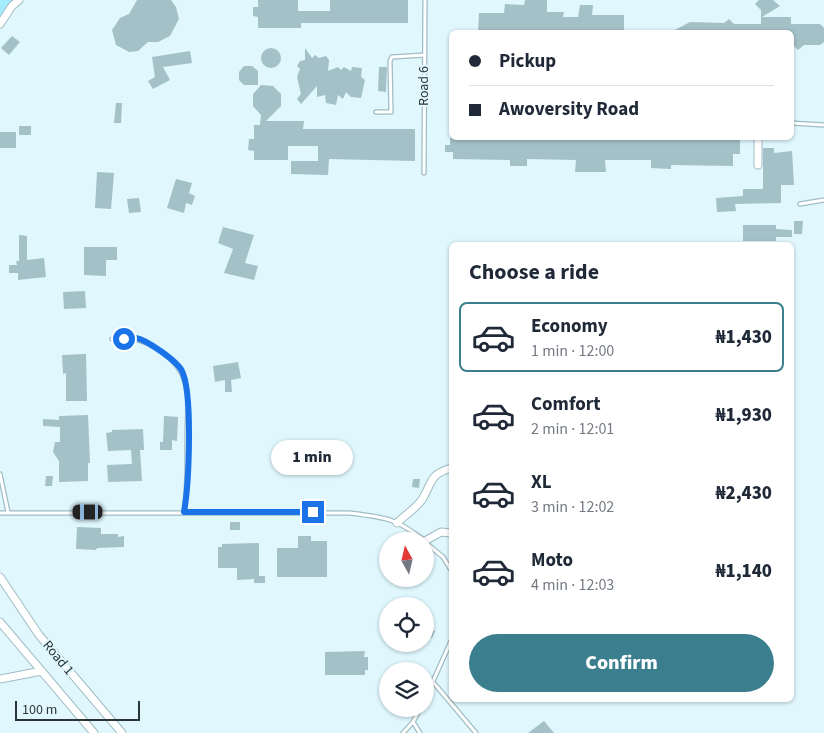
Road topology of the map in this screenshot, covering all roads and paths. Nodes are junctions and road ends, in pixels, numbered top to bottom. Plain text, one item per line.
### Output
1 (19, 0) edge
2 (425, 0) edge
3 (13, 3) edge
4 (0, 24) edge
5 (424, 54) junction
6 (376, 112) dead end
7 (794, 123) edge
8 (824, 125) edge
9 (758, 140) edge
10 (758, 166) dead end
11 (424, 173) dead end
12 (824, 200) edge
13 (800, 204) dead end
14 (112, 339) dead end
15 (449, 469) edge
16 (0, 474) edge
17 (0, 512) edge
18 (8, 512) junction
19 (184, 512) junction
20 (397, 523) junction
21 (414, 532) edge
22 (449, 532) edge
23 (434, 536) edge
24 (434, 548) edge
25 (449, 566) edge
26 (0, 577) edge
27 (0, 622) edge
28 (449, 646) edge
29 (42, 671) junction
30 (0, 679) edge
31 (434, 680) edge
32 (434, 683) edge
33 (449, 701) edge
34 (450, 702) edge
35 (416, 717) edge
36 (413, 722) junction
37 (94, 733) edge
38 (122, 733) edge
39 (403, 733) edge
40 (420, 733) edge
41 (476, 733) edge

1 - 3 street
2 - 5 lane, Road 6
3 - 4 street
5 - 6 lane
5 - 11 lane, Road 6
7 - 8 lane
9 - 10 street
12 - 13 lane
14 - 19 lane
15 - 20 street
16 - 18 lane
17 - 18 lane
18 - 19 lane
19 - 20 lane
20 - 21 lane
22 - 23 street
24 - 25 lane
26 - 38 street, Road 1
27 - 29 street, Road 1
28 - 31 lane
29 - 30 street
29 - 37 street, Road 1
32 - 33 lane
34 - 41 lane
35 - 36 lane
36 - 39 lane
36 - 40 lane

